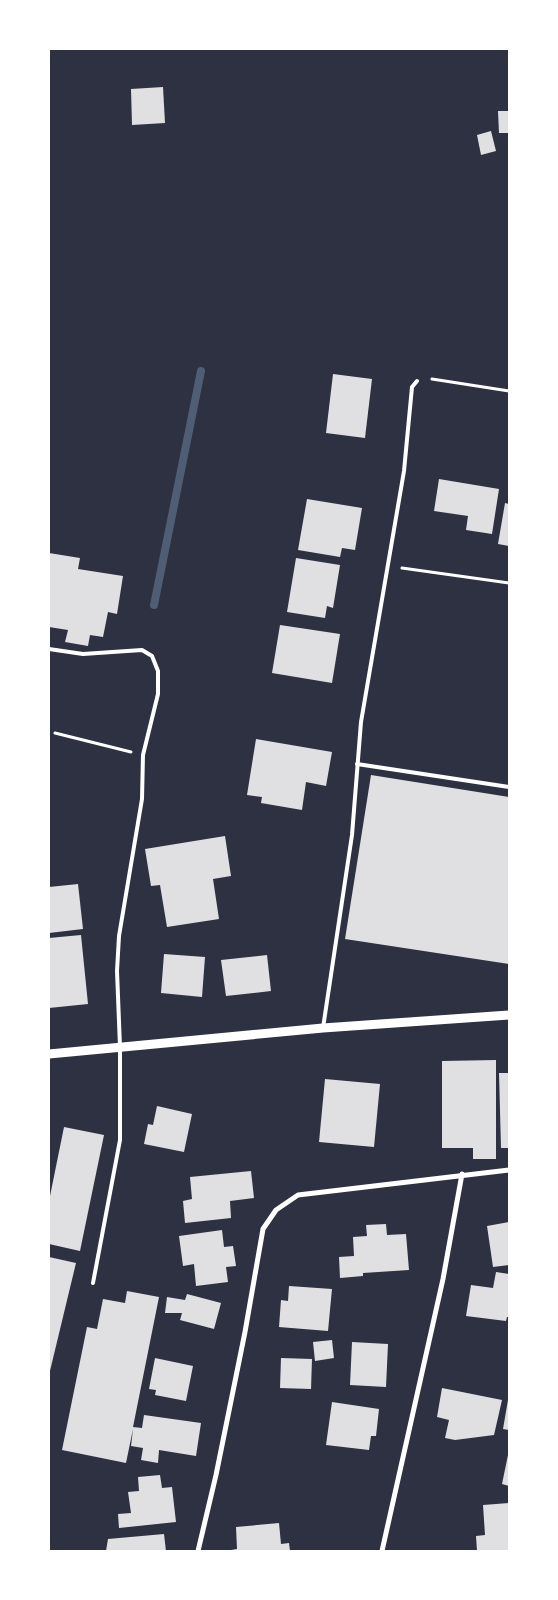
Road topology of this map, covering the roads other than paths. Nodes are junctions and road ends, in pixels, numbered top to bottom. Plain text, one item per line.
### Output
1 (417, 381) road end
2 (49, 649) edge
3 (357, 764) junction
4 (509, 787) edge
5 (509, 1015) edge
6 (324, 1028) junction
7 (120, 1048) junction
8 (49, 1054) edge
9 (509, 1170) edge
10 (462, 1174) junction
11 (93, 1283) dead end
12 (198, 1551) edge
13 (382, 1551) edge

1 - 3 lane
2 - 7 lane
3 - 4 lane
3 - 6 lane
5 - 6 street
6 - 7 street
7 - 8 street
7 - 11 lane
9 - 10 street
10 - 12 street
10 - 13 street

